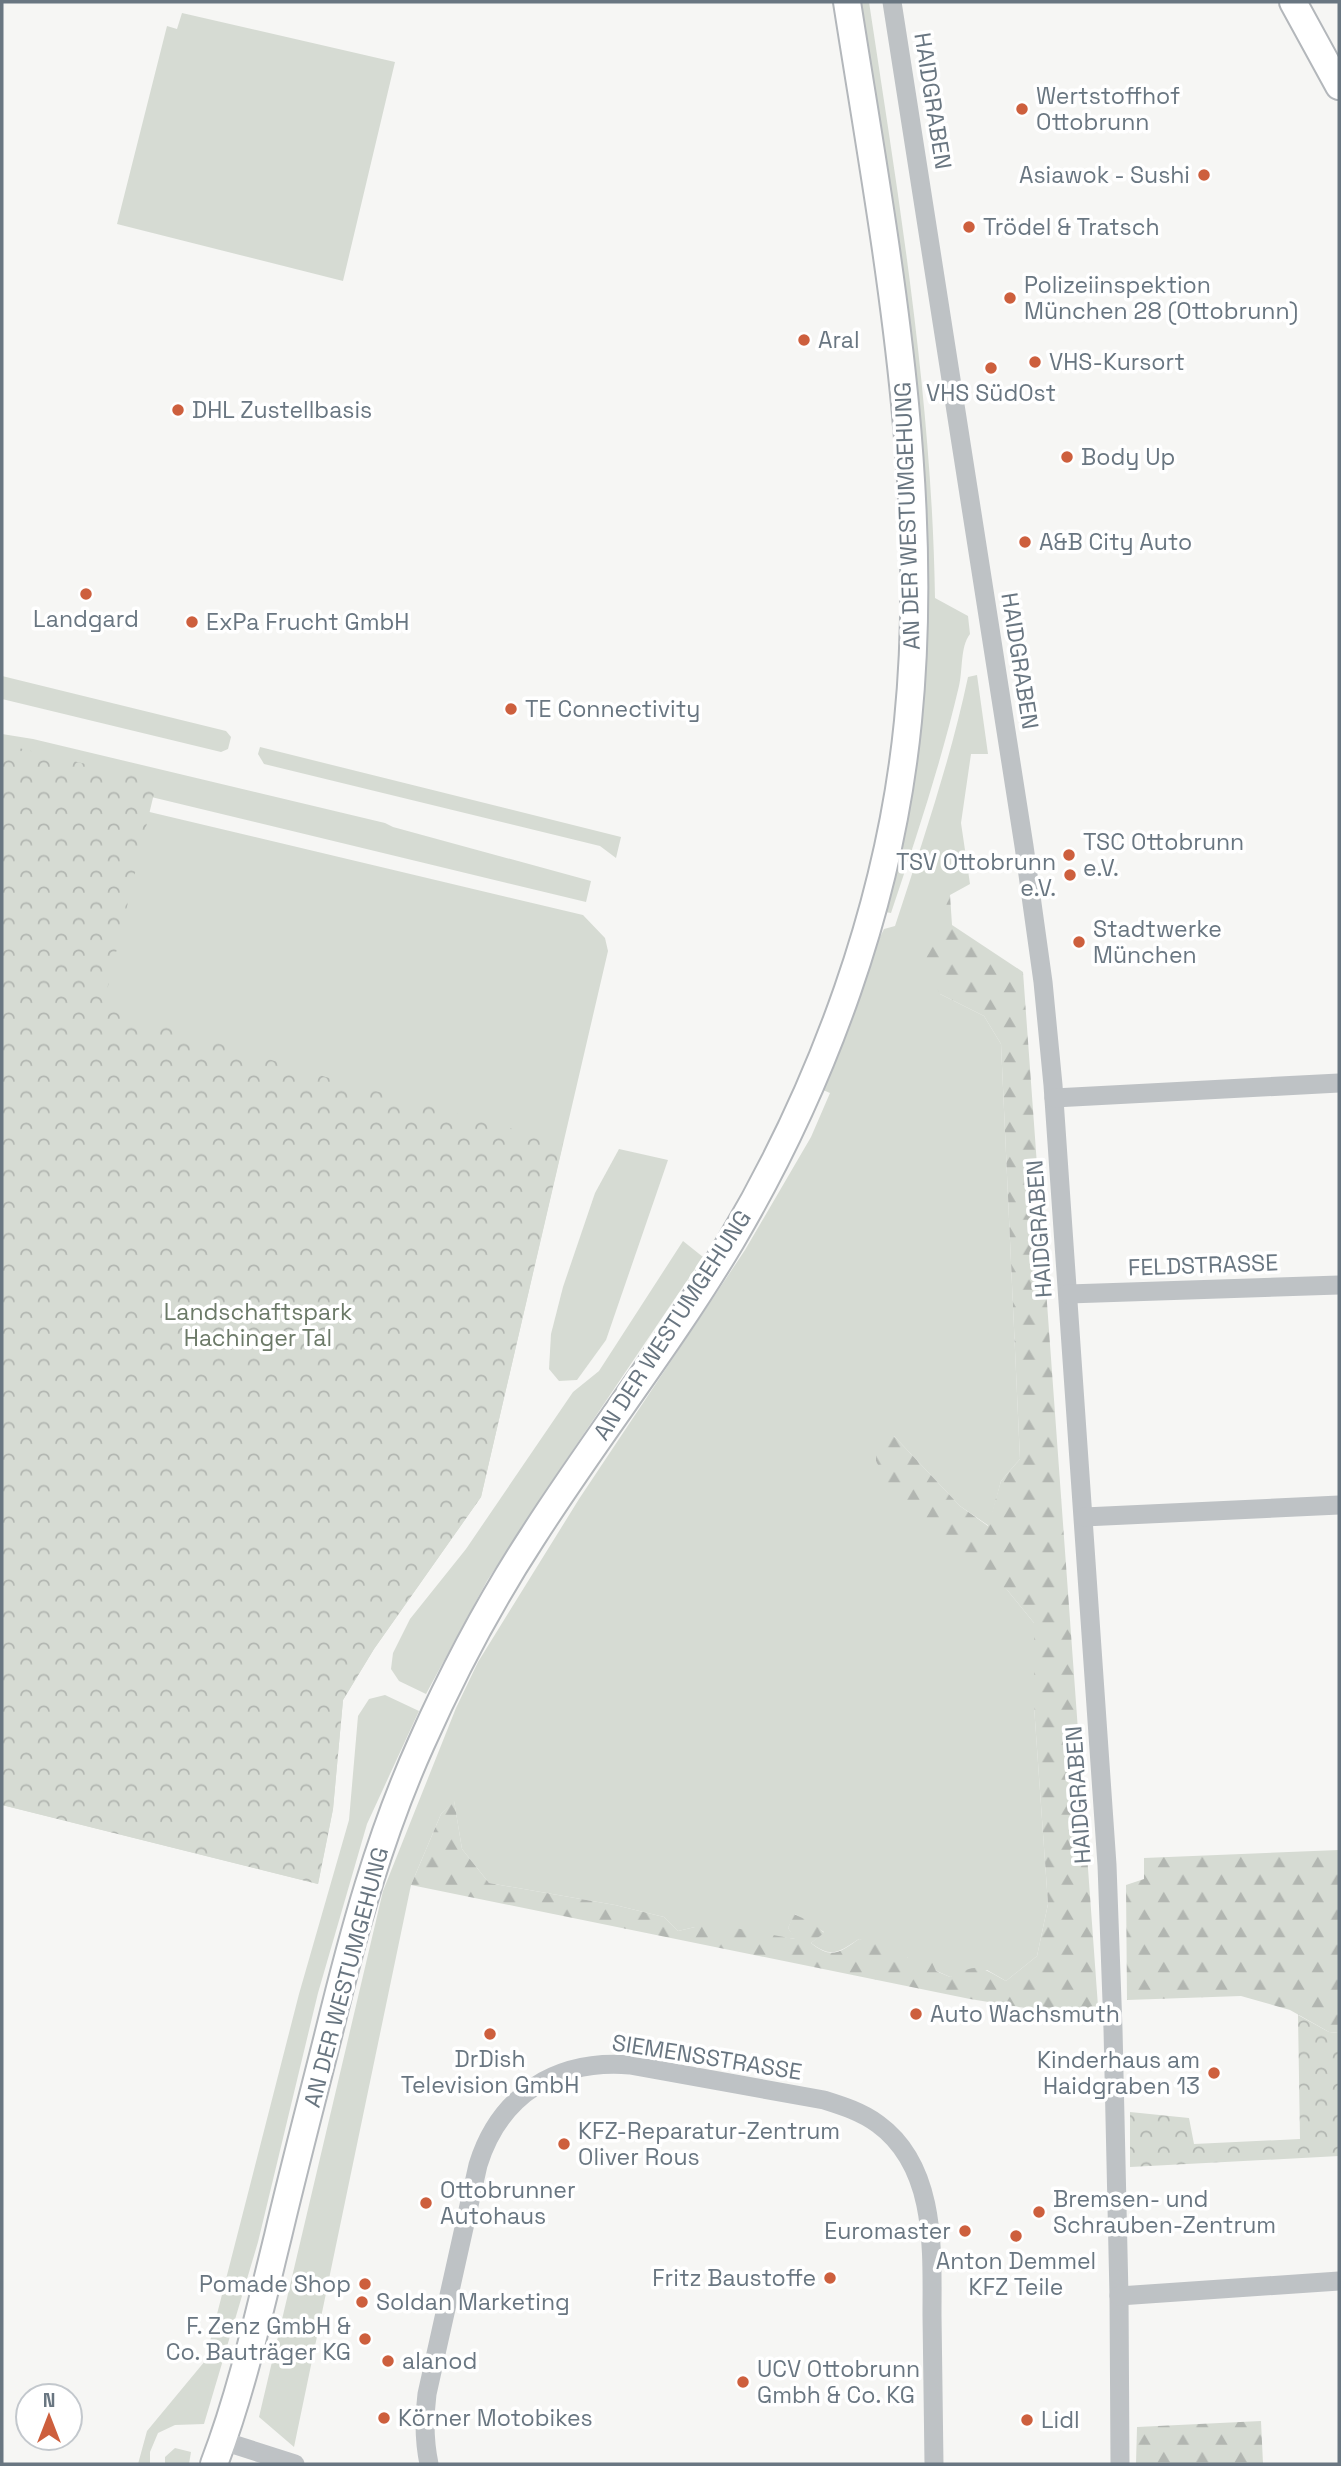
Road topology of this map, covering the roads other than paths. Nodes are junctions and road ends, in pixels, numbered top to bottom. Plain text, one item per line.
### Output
1 (847, 2) edge
2 (892, 2) edge
3 (1295, 2) edge
4 (1339, 86) edge
5 (1339, 1083) edge
6 (1054, 1098) junction
7 (1339, 1285) edge
8 (1068, 1294) junction
9 (1339, 1505) edge
10 (1084, 1517) junction
11 (1339, 2281) edge
12 (1119, 2296) junction
13 (218, 2453) edge
14 (262, 2460) edge
15 (295, 2464) edge
16 (429, 2464) edge
17 (934, 2464) edge
18 (1120, 2464) edge

1 - 13 main road, AN DER WESTUMGEHUNG
2 - 6 street, HAIDGRABEN
3 - 4 main road
5 - 6 street
6 - 8 street, HAIDGRABEN
7 - 8 street, FELDSTRASSE
8 - 10 street, HAIDGRABEN
9 - 10 street
10 - 12 street, HAIDGRABEN
11 - 12 street
12 - 18 street, HAIDGRABEN
13 - 14 street
14 - 15 street
16 - 17 street, SIEMENSSTRASSE

